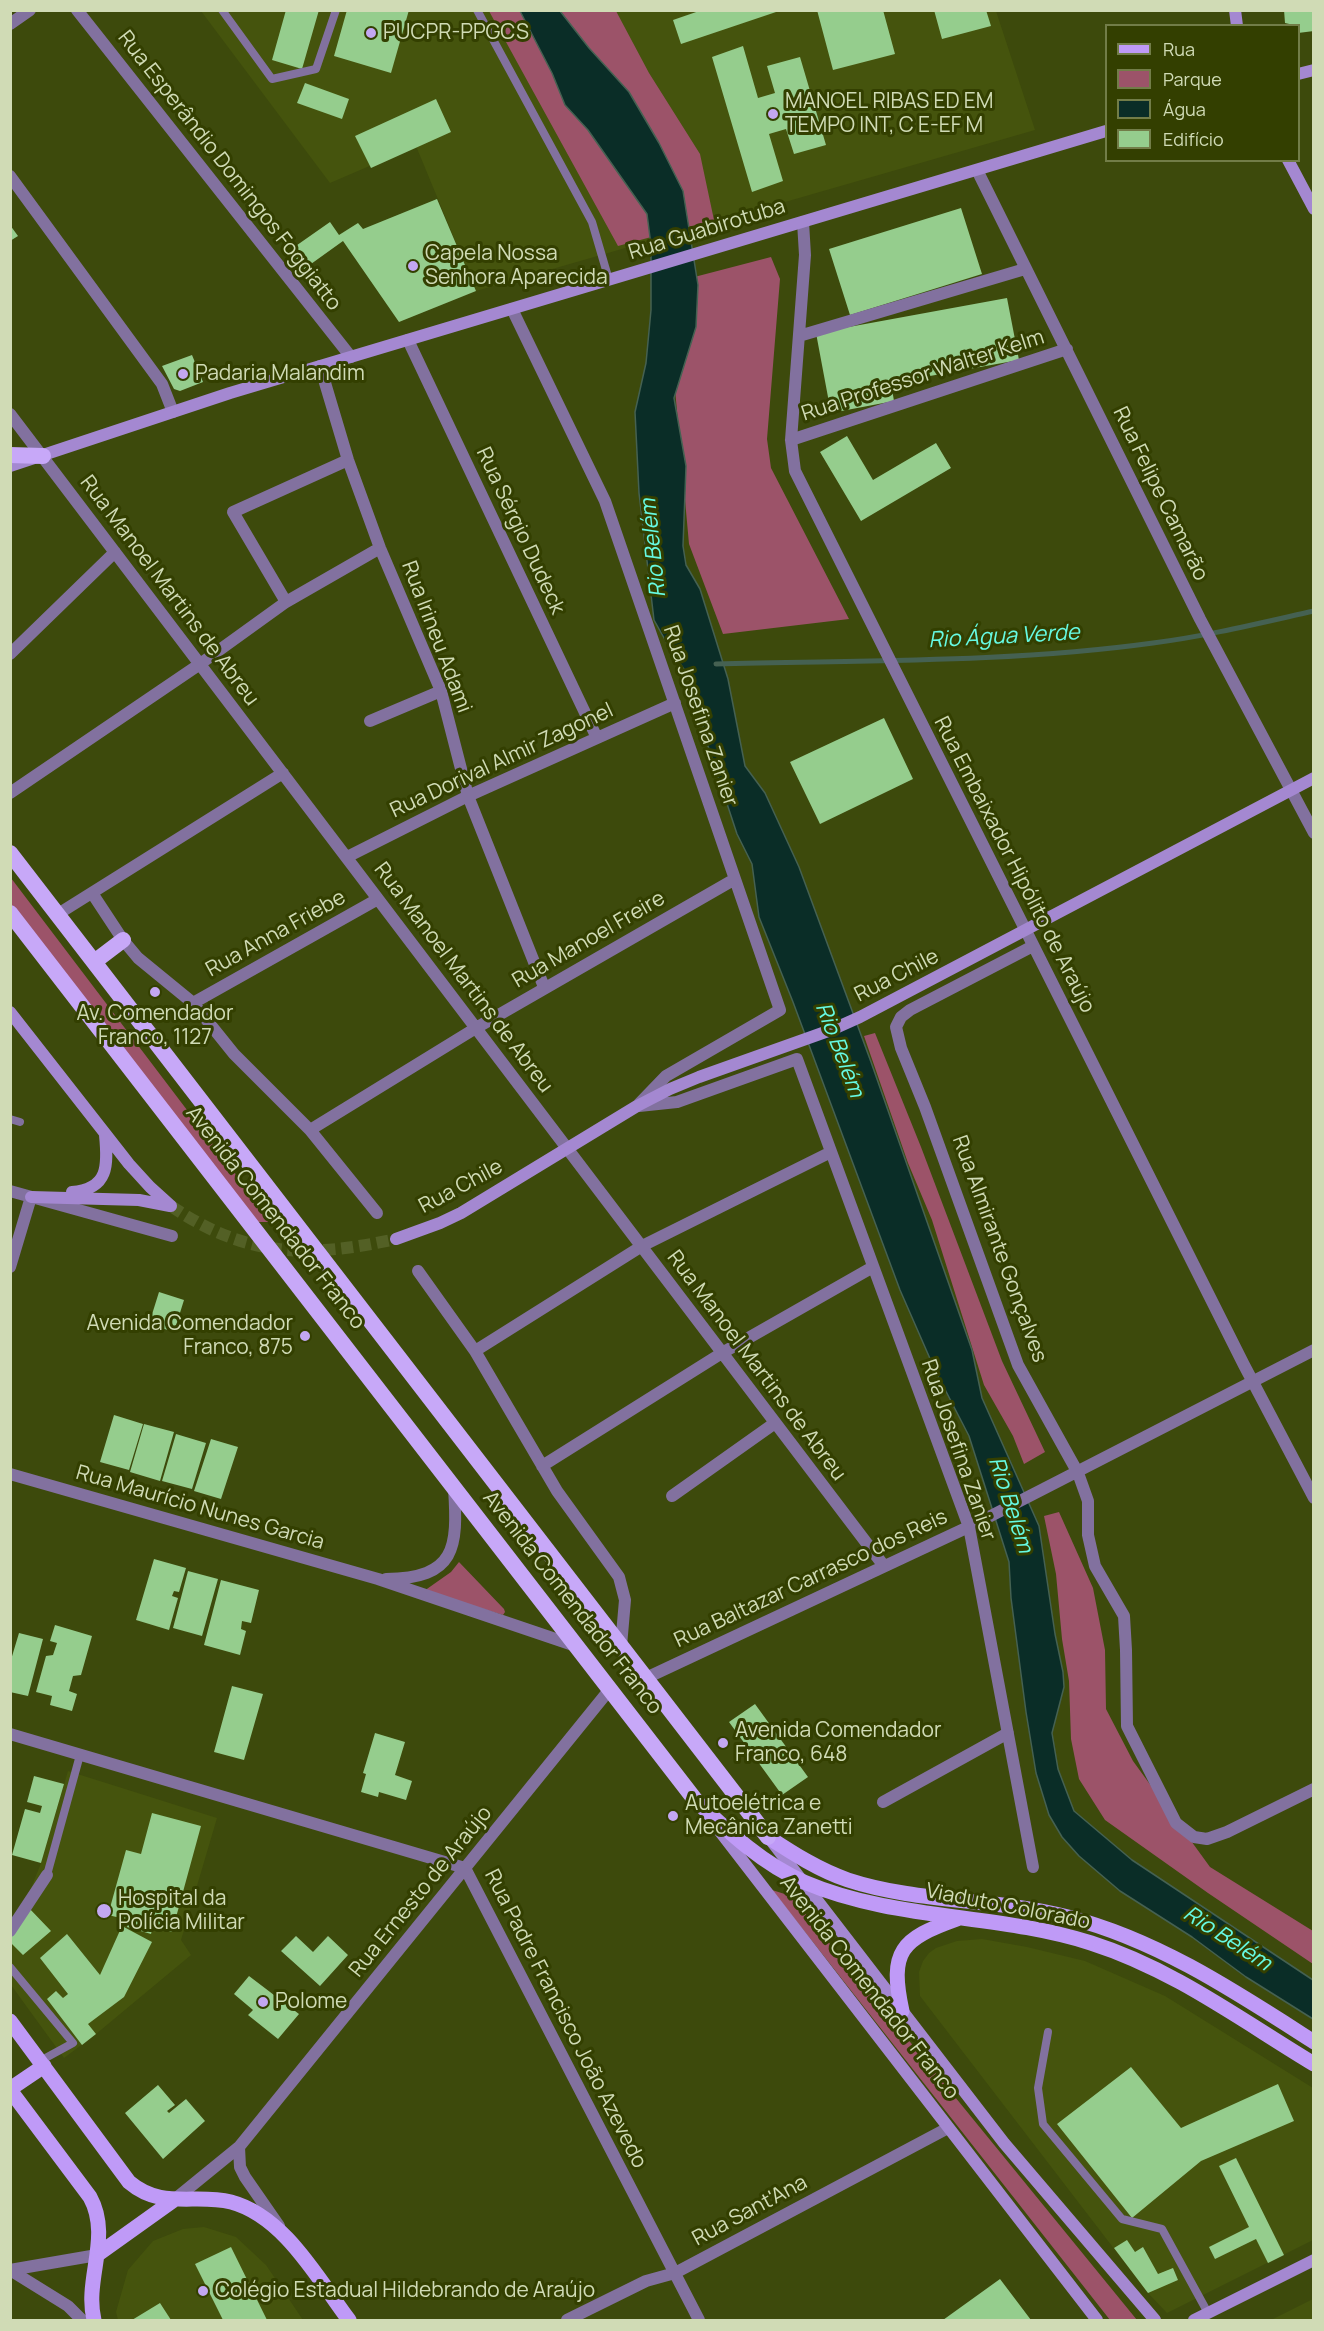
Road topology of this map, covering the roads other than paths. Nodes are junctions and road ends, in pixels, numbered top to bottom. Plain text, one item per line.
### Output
1 (30, 10) edge
2 (77, 10) edge
3 (222, 10) edge
4 (336, 10) edge
5 (477, 10) edge
6 (10, 24) edge
7 (1105, 132) edge
8 (1289, 162) edge
9 (977, 170) junction
10 (10, 176) edge
11 (1314, 210) edge
12 (803, 222) junction
13 (1025, 269) junction
14 (609, 280) junction
15 (512, 309) junction
16 (799, 336) junction
17 (408, 340) junction
18 (1067, 349) junction
19 (351, 357) junction
20 (320, 366) junction
21 (173, 412) junction
22 (10, 414) edge
23 (791, 440) junction
24 (10, 455) edge
25 (43, 456) junction
26 (348, 460) junction
27 (10, 466) edge
28 (380, 548) junction
29 (116, 552) junction
30 (285, 602) junction
31 (10, 654) edge
32 (200, 664) junction
33 (441, 691) junction
34 (675, 703) junction
35 (370, 721) dead end
36 (597, 738) junction
37 (283, 773) junction
38 (1314, 778) edge
39 (1292, 790) junction
40 (10, 793) edge
41 (468, 796) junction
42 (1314, 832) edge
43 (10, 853) edge
44 (347, 857) junction
45 (735, 879) junction
46 (92, 893) junction
47 (378, 898) junction
48 (58, 914) junction
49 (14, 919) edge
50 (1026, 931) junction
51 (123, 940) junction
52 (1032, 946) junction
53 (94, 962) junction
54 (544, 987) junction
55 (193, 1003) junction
56 (10, 1012) edge
57 (476, 1028) junction
58 (637, 1106) junction
59 (10, 1119) edge
60 (20, 1122) dead end
61 (310, 1130) junction
62 (105, 1134) junction
63 (568, 1149) junction
64 (831, 1152) junction
65 (10, 1191) edge
66 (31, 1197) junction
67 (377, 1213) dead end
68 (172, 1236) dead end
69 (396, 1239) tunnel mouth
70 (642, 1246) junction
71 (10, 1267) edge
72 (873, 1267) junction
73 (418, 1271) dead end
74 (1314, 1350) edge
75 (475, 1352) junction
76 (722, 1353) junction
77 (1252, 1382) junction
78 (775, 1423) junction
79 (542, 1466) junction
80 (1078, 1473) junction
81 (10, 1474) edge
82 (454, 1487) junction
83 (672, 1496) dead end
84 (1314, 1498) edge
85 (974, 1524) junction
86 (884, 1566) junction
87 (378, 1579) junction
88 (577, 1646) junction
89 (621, 1646) junction
90 (646, 1678) junction
91 (610, 1689) junction
92 (1008, 1733) junction
93 (10, 1734) edge
94 (80, 1755) junction
95 (1314, 1789) edge
96 (696, 1801) junction
97 (883, 1802) dead end
98 (768, 1837) junction
99 (1033, 1867) dead end
100 (465, 1868) junction
101 (47, 1875) joint
102 (802, 1881) junction
103 (962, 1918) junction
104 (10, 1931) edge
105 (10, 1967) edge
106 (902, 2011) junction
107 (10, 2021) edge
108 (1048, 2032) dead end
109 (1314, 2042) edge
110 (42, 2063) junction
111 (1314, 2064) edge
112 (10, 2089) edge
113 (948, 2127) junction
114 (239, 2147) junction
115 (174, 2200) junction
116 (283, 2232) junction
117 (97, 2255) junction
118 (1314, 2260) edge
119 (10, 2270) edge
120 (675, 2273) junction
121 (1208, 2313) junction
122 (82, 2320) edge
123 (94, 2320) edge
124 (349, 2320) edge
125 (567, 2320) edge
126 (699, 2320) edge
127 (1097, 2320) edge
128 (1155, 2320) edge
129 (1194, 2320) edge

1 - 6 street
2 - 19 street, Rua Esperândio Domingos Foggiatto
3 - 4 lane
5 - 14 lane
7 - 9 main road, Rua Guabirotuba
8 - 11 main road
9 - 12 main road, Rua Guabirotuba
9 - 13 street, Rua Felipe Camarão
10 - 21 street
12 - 14 main road, Rua Guabirotuba
12 - 16 street, Rua Embaixador Hipólito de Araújo
13 - 16 street
13 - 18 street, Rua Felipe Camarão
14 - 15 main road, Rua Guabirotuba
15 - 17 main road, Rua Guabirotuba
15 - 34 street, Rua Josefina Zanier
16 - 23 street, Rua Embaixador Hipólito de Araújo
17 - 19 main road, Rua Guabirotuba
17 - 36 street, Rua Sérgio Dudeck
18 - 23 street, Rua Professor Walter Kelm
18 - 39 street, Rua Felipe Camarão
19 - 20 main road, Rua Guabirotuba
20 - 21 main road, Rua Guabirotuba
20 - 26 street, Rua Irineu Adami
21 - 25 main road, Rua Guabirotuba
22 - 25 street, Rua Manoel Martins de Abreu
23 - 50 street, Rua Embaixador Hipólito de Araújo
24 - 25 highway
25 - 27 main road, Rua Guabirotuba
25 - 29 street, Rua Manoel Martins de Abreu
26 - 28 street, Rua Irineu Adami
26 - 30 street
28 - 30 street
28 - 33 street, Rua Irineu Adami
29 - 31 street
29 - 32 street, Rua Manoel Martins de Abreu
30 - 32 street
32 - 37 street, Rua Manoel Martins de Abreu
32 - 40 street
33 - 35 street
33 - 41 street, Rua Irineu Adami
34 - 36 street, Rua Dorival Almir Zagonel
34 - 45 street, Rua Josefina Zanier
36 - 41 street, Rua Dorival Almir Zagonel
37 - 44 street, Rua Manoel Martins de Abreu
37 - 46 street
38 - 39 main road, Rua Chile
39 - 42 street, Rua Felipe Camarão
39 - 50 main road, Rua Chile
41 - 44 street, Rua Dorival Almir Zagonel
41 - 54 street, Rua Irineu Adami
43 - 48 highway, Avenida Comendador Franco
44 - 47 street, Rua Manoel Martins de Abreu
45 - 54 street, Rua Manoel Freire
45 - 58 street, Rua Josefina Zanier
46 - 48 street
46 - 51 street
47 - 55 street, Rua Anna Friebe
47 - 57 street, Rua Manoel Martins de Abreu
48 - 53 highway, Avenida Comendador Franco
49 - 82 highway, Avenida Comendador Franco
50 - 52 street, Rua Embaixador Hipólito de Araújo
50 - 58 main road, Rua Chile
51 - 53 highway
51 - 55 street
52 - 77 street, Rua Embaixador Hipólito de Araújo
52 - 80 street, Rua Almirante Gonçalves
53 - 89 highway, Avenida Comendador Franco
54 - 57 street, Rua Manoel Freire
55 - 61 street
56 - 62 main road
57 - 61 street, Rua Manoel Freire
57 - 63 street, Rua Manoel Martins de Abreu
58 - 63 main road, Rua Chile
58 - 64 street, Rua Josefina Zanier
59 - 60 lane
61 - 67 street
62 - 66 main road
62 - 66 main road
63 - 69 main road, Rua Chile
63 - 70 street, Rua Manoel Martins de Abreu
64 - 70 street
64 - 72 street, Rua Josefina Zanier
65 - 66 street
66 - 68 street
66 - 71 street
70 - 75 street
70 - 76 street, Rua Manoel Martins de Abreu
72 - 76 street
72 - 85 street, Rua Josefina Zanier
73 - 75 street, Avenida Comendador Franco
74 - 77 street, Rua Baltazar Carrasco dos Reis
75 - 79 street, Avenida Comendador Franco
76 - 78 street, Rua Manoel Martins de Abreu
76 - 79 street
77 - 80 street, Rua Baltazar Carrasco dos Reis
77 - 84 street, Rua Embaixador Hipólito de Araújo
78 - 83 street
78 - 86 street, Rua Manoel Martins de Abreu
79 - 89 street, Avenida Comendador Franco
80 - 85 street, Rua Baltazar Carrasco dos Reis
80 - 95 street, Rua Almirante Gonçalves
81 - 87 street, Rua Maurício Nunes Garcia
82 - 87 street, Rua Maurício Nunes Garcia
82 - 88 highway, Avenida Comendador Franco
85 - 86 street, Rua Baltazar Carrasco dos Reis
85 - 92 street, Rua Josefina Zanier
86 - 90 street, Rua Baltazar Carrasco dos Reis
87 - 88 street, Rua Maurício Nunes Garcia
88 - 91 highway, Avenida Comendador Franco
89 - 90 highway, Avenida Comendador Franco
90 - 98 highway, Avenida Comendador Franco
91 - 96 highway, Avenida Comendador Franco
91 - 100 street, Rua Ernesto de Araújo
92 - 97 street
92 - 99 street, Rua Josefina Zanier
93 - 94 street, Rua Padre Francisco João Azevedo
94 - 100 street, Rua Padre Francisco João Azevedo
94 - 101 lane
96 - 102 main road, Viaduto Colorado
96 - 113 main road, Avenida Comendador Franco
98 - 102 main road, Avenida Comendador Franco
98 - 109 main road, Viaduto Colorado
100 - 114 street, Rua Ernesto de Araújo
100 - 120 street, Rua Padre Francisco João Azevedo
101 - 104 street
102 - 103 main road, Viaduto Colorado
102 - 106 main road, Avenida Comendador Franco
103 - 106 main road
103 - 111 main road, Viaduto Colorado
105 - 110 lane
106 - 128 main road, Avenida Comendador Franco
107 - 110 main road
108 - 121 lane
110 - 112 main road
110 - 115 main road
112 - 117 main road
113 - 120 street, Rua Sant'Ana
113 - 127 main road, Avenida Comendador Franco
114 - 115 street, Rua Ernesto de Araújo
114 - 116 street
115 - 116 main road
115 - 117 main road
116 - 124 main road
117 - 119 street
117 - 123 main road
118 - 121 main road
119 - 122 street
120 - 125 street, Rua Sant'Ana
120 - 126 street, Rua Padre Francisco João Azevedo
121 - 129 main road

